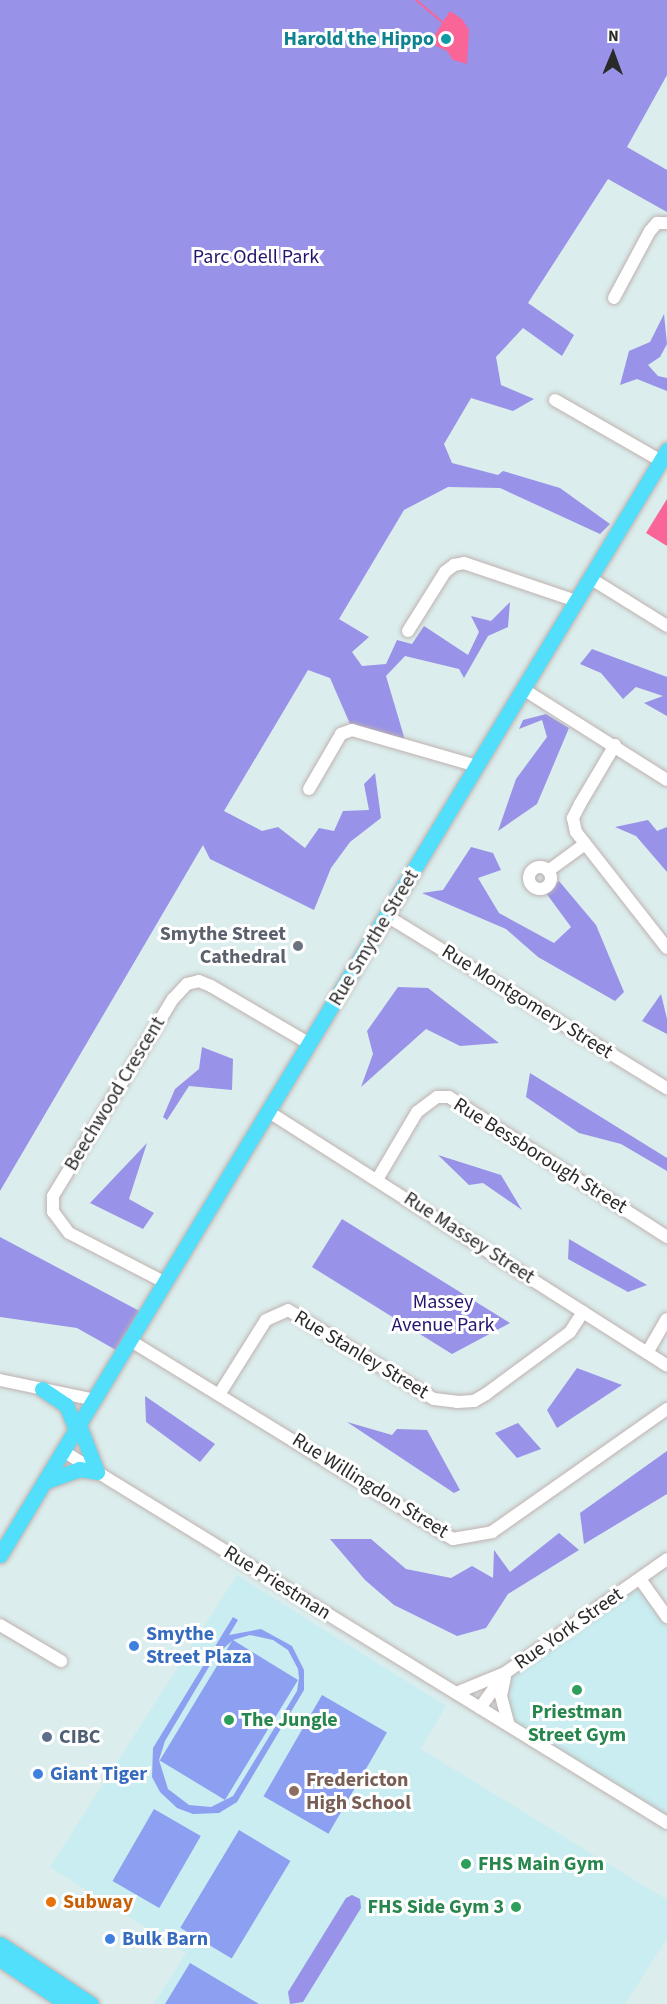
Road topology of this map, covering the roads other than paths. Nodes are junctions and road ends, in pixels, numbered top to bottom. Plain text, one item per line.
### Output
1 (667, 224) edge
2 (614, 298) dead end
3 (555, 400) dead end
4 (664, 456) edge
5 (590, 578) junction
6 (576, 601) junction
7 (667, 626) edge
8 (408, 631) dead end
9 (523, 689) junction
10 (615, 745) junction
11 (477, 766) junction
12 (667, 780) edge
13 (309, 789) dead end
14 (585, 844) junction
15 (548, 871) dead end
16 (387, 916) junction
17 (667, 948) edge
18 (310, 1044) junction
19 (667, 1088) edge
20 (269, 1112) junction
21 (378, 1178) junction
22 (667, 1237) edge
23 (166, 1283) junction
24 (583, 1312) junction
25 (667, 1319) edge
26 (131, 1341) junction
27 (647, 1353) junction
28 (667, 1366) edge
29 (0, 1380) edge
30 (42, 1389) junction
31 (220, 1393) junction
32 (96, 1400) junction
33 (667, 1409) edge
34 (78, 1427) junction
35 (63, 1452) junction
36 (97, 1472) junction
37 (44, 1482) junction
38 (0, 1555) edge
39 (667, 1559) edge
40 (640, 1579) junction
41 (667, 1617) edge
42 (0, 1624) edge
43 (61, 1660) dead end
44 (506, 1673) junction
45 (456, 1693) junction
46 (480, 1708) junction
47 (509, 1725) junction
48 (667, 1823) edge
49 (0, 1944) edge
50 (0, 1959) edge
51 (68, 2004) edge
52 (91, 2004) edge

1 - 2 street
3 - 4 street
4 - 5 main road, Rue Smythe Street
5 - 6 main road, Rue Smythe Street
5 - 7 street
6 - 8 street
6 - 9 main road, Rue Smythe Street
9 - 10 street
9 - 11 main road, Rue Smythe Street
10 - 12 street
10 - 14 street
11 - 13 street
11 - 16 main road, Rue Smythe Street
14 - 15 street
14 - 17 street
16 - 18 main road, Rue Smythe Street
16 - 19 street, Rue Montgomery Street
18 - 20 main road, Rue Smythe Street
18 - 23 street, Beechwood Crescent
20 - 21 street, Rue Massey Street
20 - 23 main road, Rue Smythe Street
21 - 22 street, Rue Bessborough Street
21 - 24 street, Rue Massey Street
23 - 26 main road, Rue Smythe Street
24 - 27 street, Rue Massey Street
24 - 31 street, Rue Stanley Street
25 - 27 street
26 - 31 street, Rue Willingdon Street
26 - 32 main road, Rue Smythe Street
27 - 28 street, Rue Massey Street
29 - 30 street
30 - 32 street
30 - 34 main road
31 - 33 street, Rue Willingdon Street
32 - 34 main road, Rue Smythe Street
34 - 35 main road, Rue Smythe Street
34 - 36 main road
35 - 36 street, Rue Priestman
35 - 37 main road, Rue Smythe Street
36 - 37 main road
36 - 45 street, Rue Priestman
37 - 38 main road, Rue Smythe Street
39 - 40 street, Rue York Street
40 - 41 street
40 - 44 street, Rue York Street
42 - 43 street
44 - 45 street
44 - 46 street, Rue York Street
44 - 47 street
45 - 46 street, Rue Priestman
46 - 47 street, Rue Priestman
47 - 48 street, Rue Priestman
49 - 52 main road
50 - 51 main road

